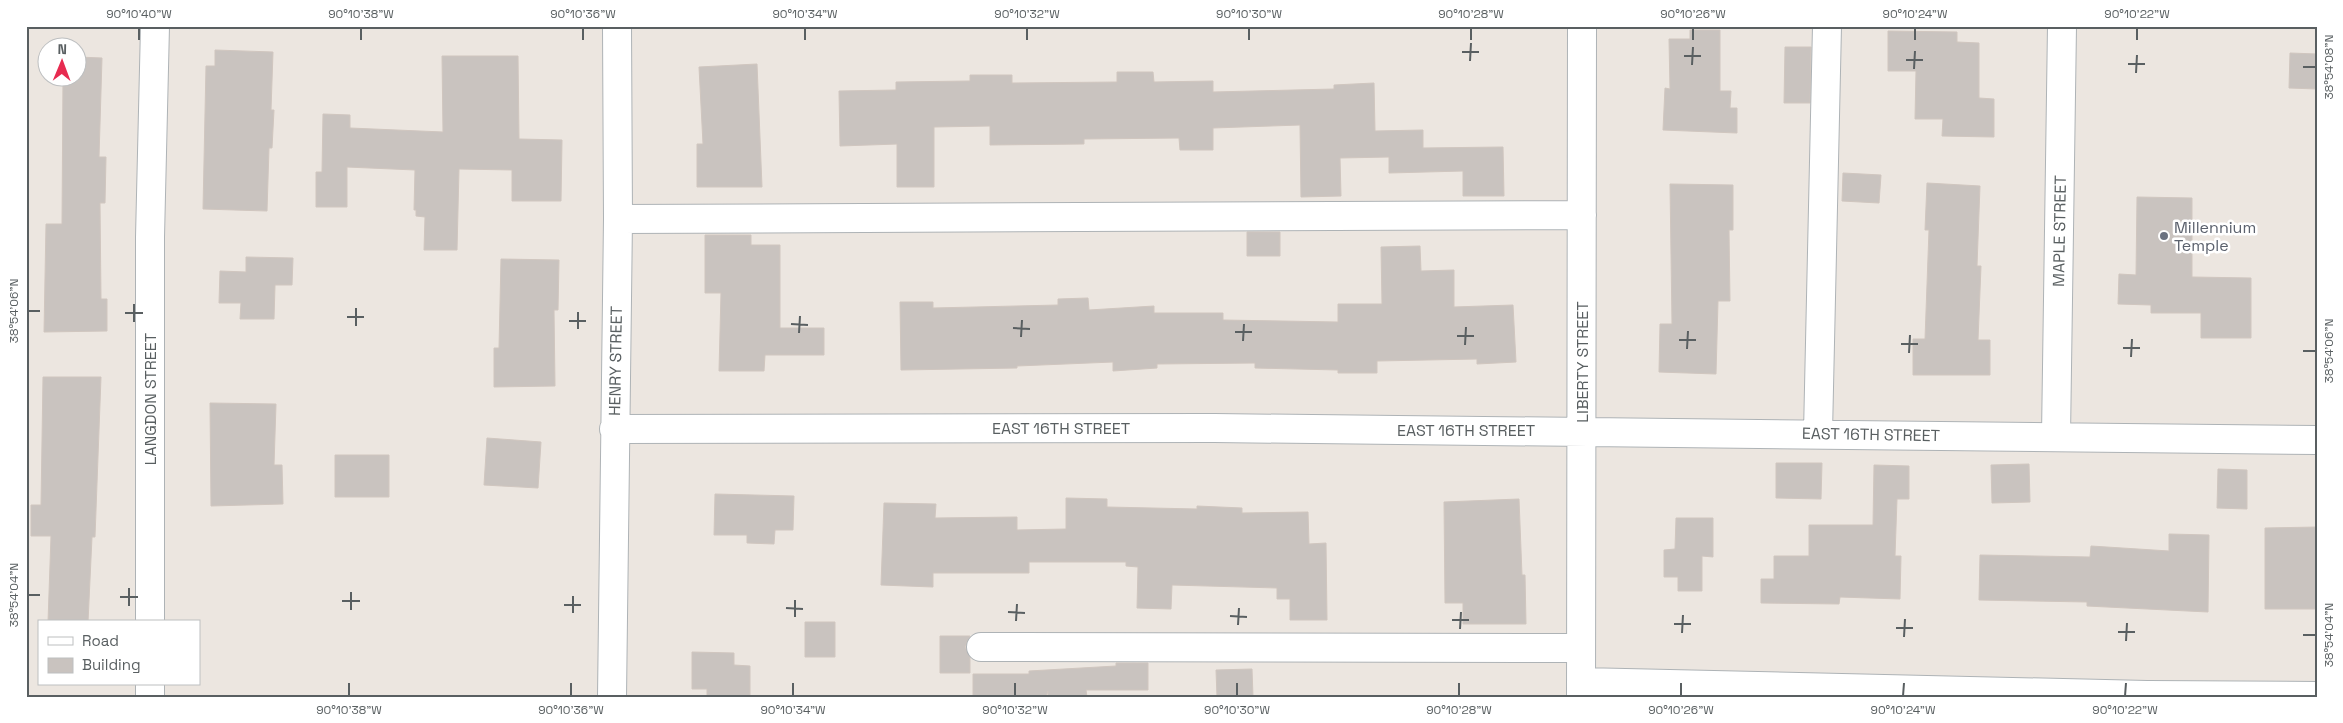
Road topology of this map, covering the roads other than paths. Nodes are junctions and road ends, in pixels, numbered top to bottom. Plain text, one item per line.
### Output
1 (155, 26) edge
2 (617, 26) edge
3 (1582, 26) edge
4 (1827, 26) edge
5 (2062, 26) edge
6 (1582, 215) junction
7 (618, 219) junction
8 (614, 429) junction
9 (1582, 431) junction
10 (1818, 433) junction
11 (2056, 436) junction
12 (2317, 440) edge
13 (150, 620) edge
14 (981, 647) dead end
15 (1581, 648) junction
16 (1581, 689) edge
17 (2317, 696) edge
18 (612, 697) edge

1 - 13 street, LANGDON STREET
2 - 7 street, HENRY STREET
3 - 6 street, LIBERTY STREET
4 - 10 street
5 - 11 street, MAPLE STREET
6 - 7 street
6 - 9 street, LIBERTY STREET
7 - 8 street, HENRY STREET
8 - 9 street, EAST 16TH STREET
8 - 18 street, HENRY STREET
9 - 10 street, EAST 16TH STREET
9 - 15 street, LIBERTY STREET
10 - 11 street, EAST 16TH STREET
11 - 12 street, EAST 16TH STREET
14 - 15 street
15 - 16 street, LIBERTY STREET
16 - 17 street

